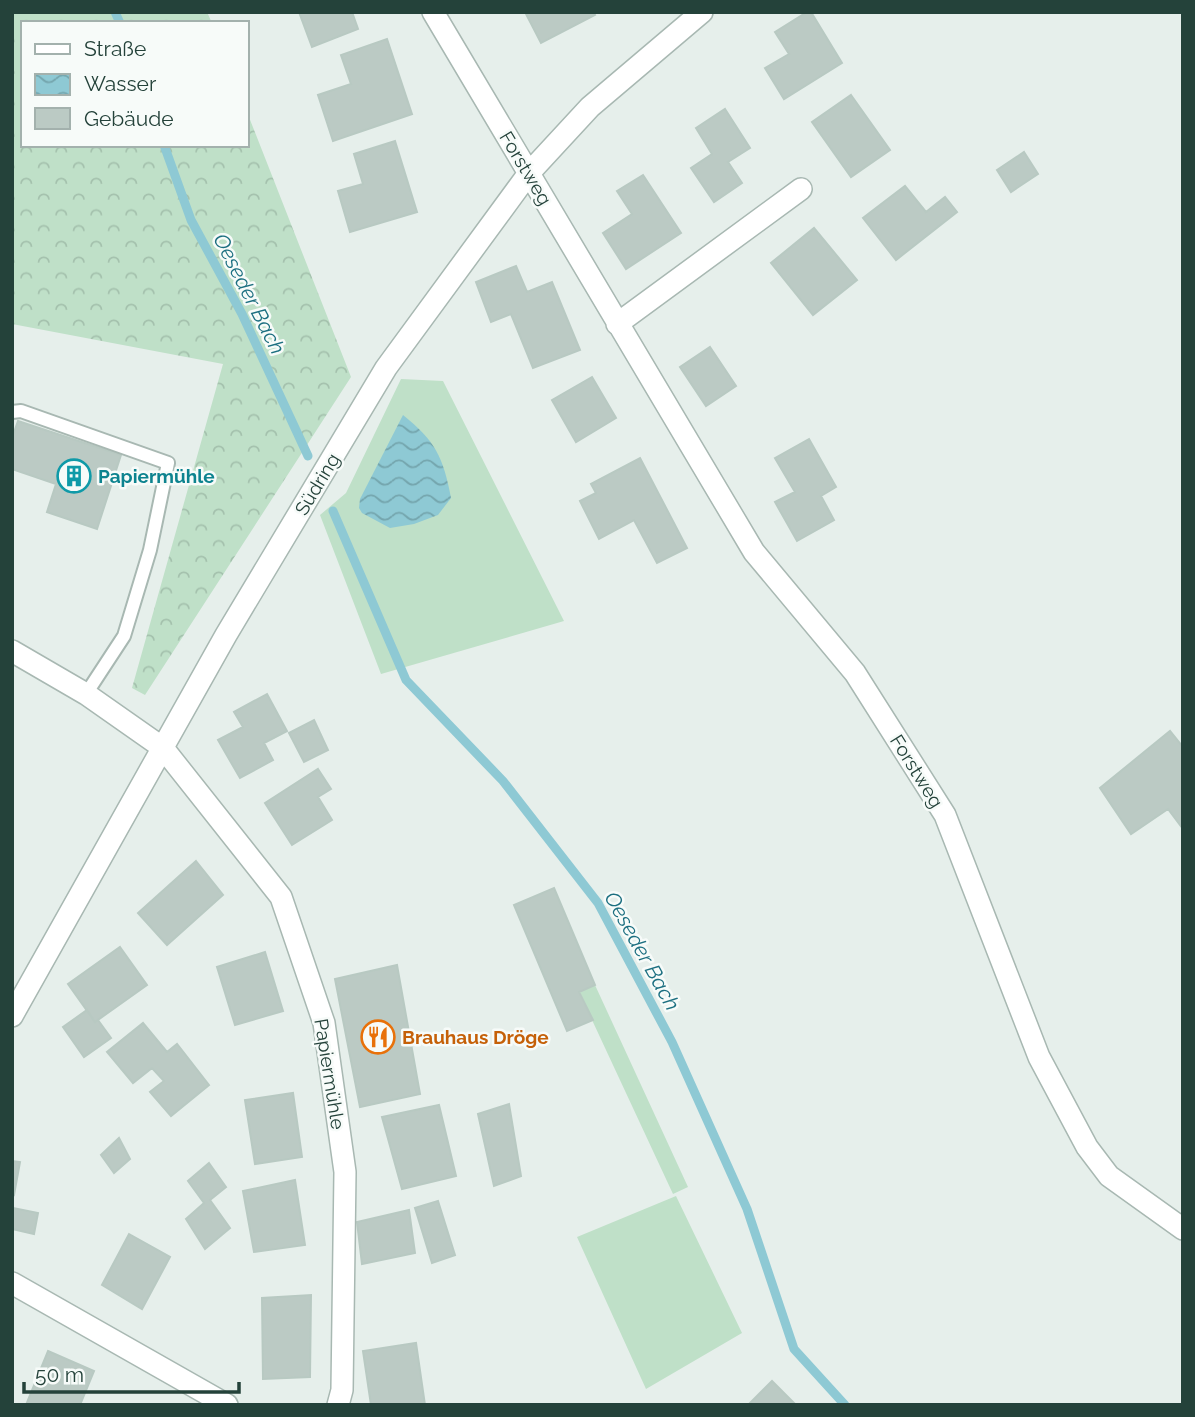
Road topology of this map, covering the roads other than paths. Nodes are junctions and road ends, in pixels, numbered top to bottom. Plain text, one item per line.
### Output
1 (433, 12) edge
2 (702, 12) edge
3 (529, 173) junction
4 (801, 189) dead end
5 (617, 324) junction
6 (12, 412) edge
7 (12, 651) edge
8 (86, 694) junction
9 (163, 748) junction
10 (12, 1016) edge
11 (1183, 1229) edge
12 (12, 1283) edge
13 (227, 1405) edge
14 (338, 1405) edge

1 - 3 street, Forstweg
2 - 3 street, Südring
3 - 5 street, Forstweg
3 - 9 street, Südring
4 - 5 street
5 - 11 street, Forstweg
6 - 8 lane
7 - 8 street, Papiermühle
8 - 9 street, Papiermühle
9 - 10 street, Südring
9 - 14 street, Papiermühle
12 - 13 street

